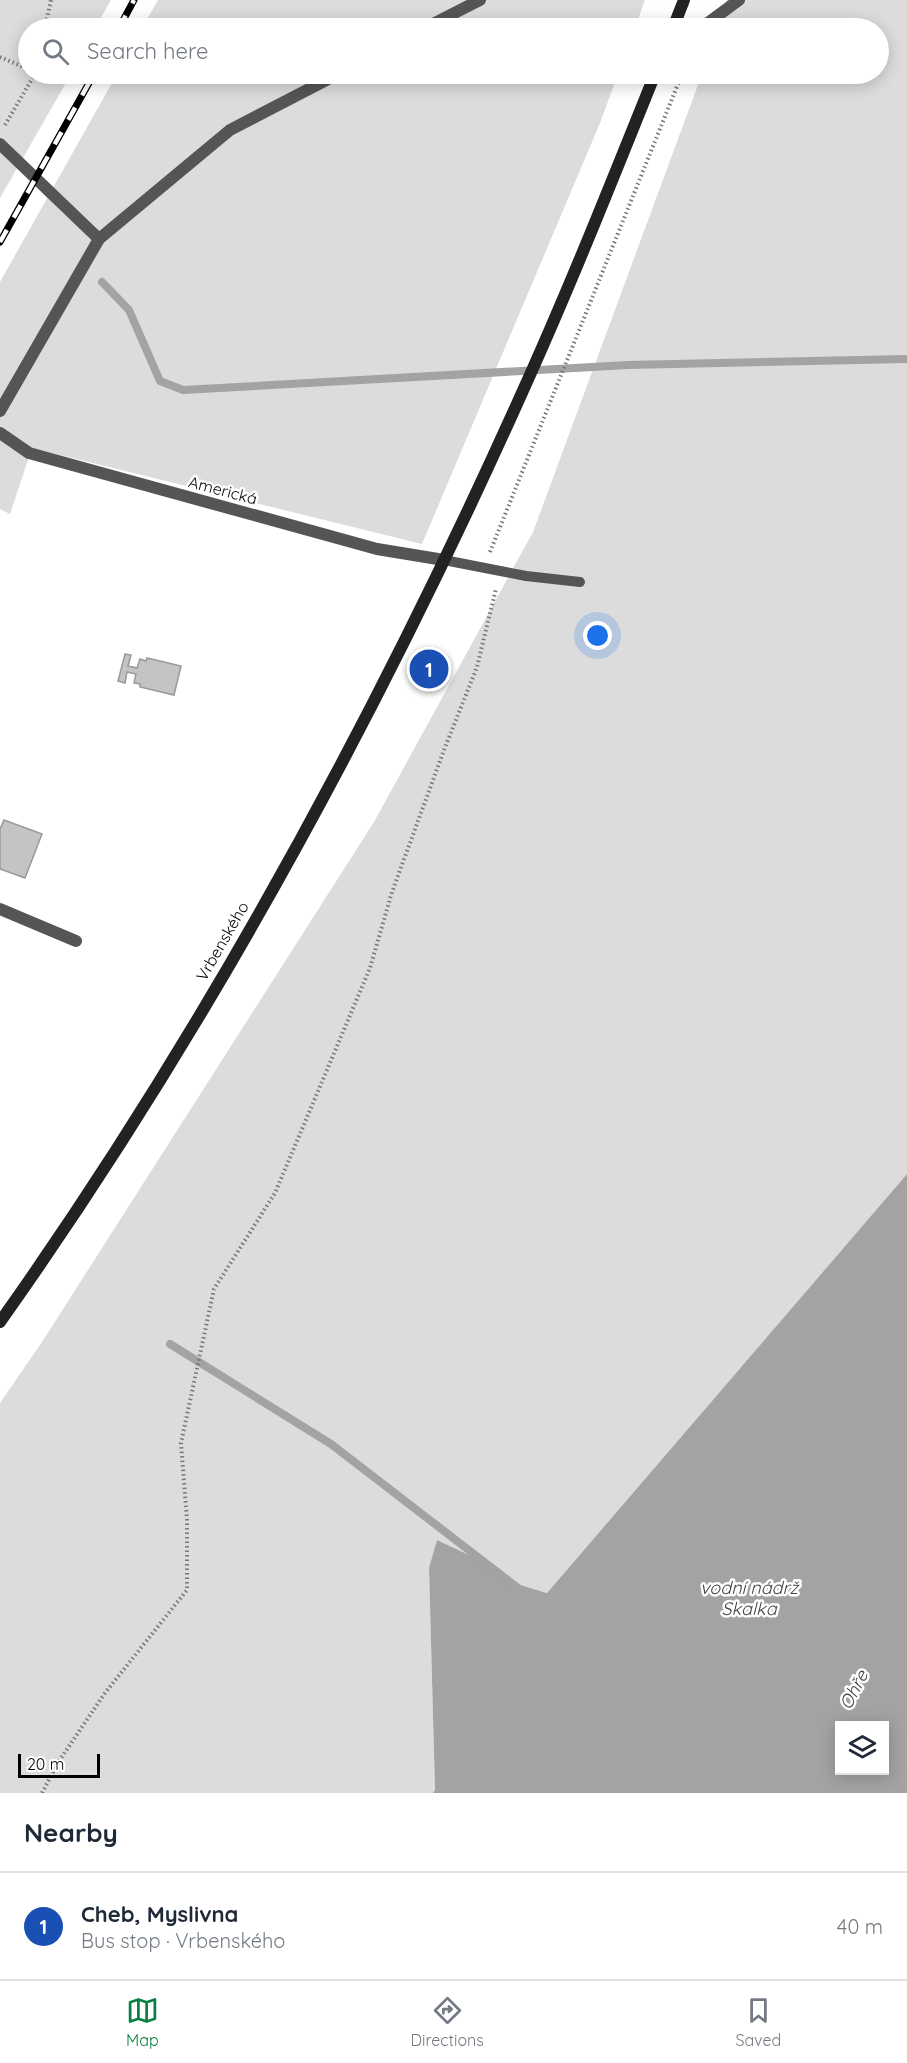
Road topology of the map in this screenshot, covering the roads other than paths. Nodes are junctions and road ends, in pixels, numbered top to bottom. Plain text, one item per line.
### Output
1 (480, 0) edge
2 (684, 0) edge
3 (739, 0) edge
4 (445, 18) edge
5 (677, 18) edge
6 (715, 18) edge
7 (319, 84) edge
8 (651, 84) edge
9 (0, 144) edge
10 (99, 239) junction
11 (0, 411) edge
12 (0, 433) edge
13 (444, 560) junction
14 (580, 582) dead end
15 (0, 909) edge
16 (76, 941) dead end
17 (0, 1322) edge

1 - 4 street
2 - 5 main road
3 - 6 street
7 - 10 street
8 - 13 main road, Vrbenského
9 - 10 street
10 - 11 street
12 - 13 street, Americká
13 - 14 lane
13 - 17 main road, Vrbenského
15 - 16 street

